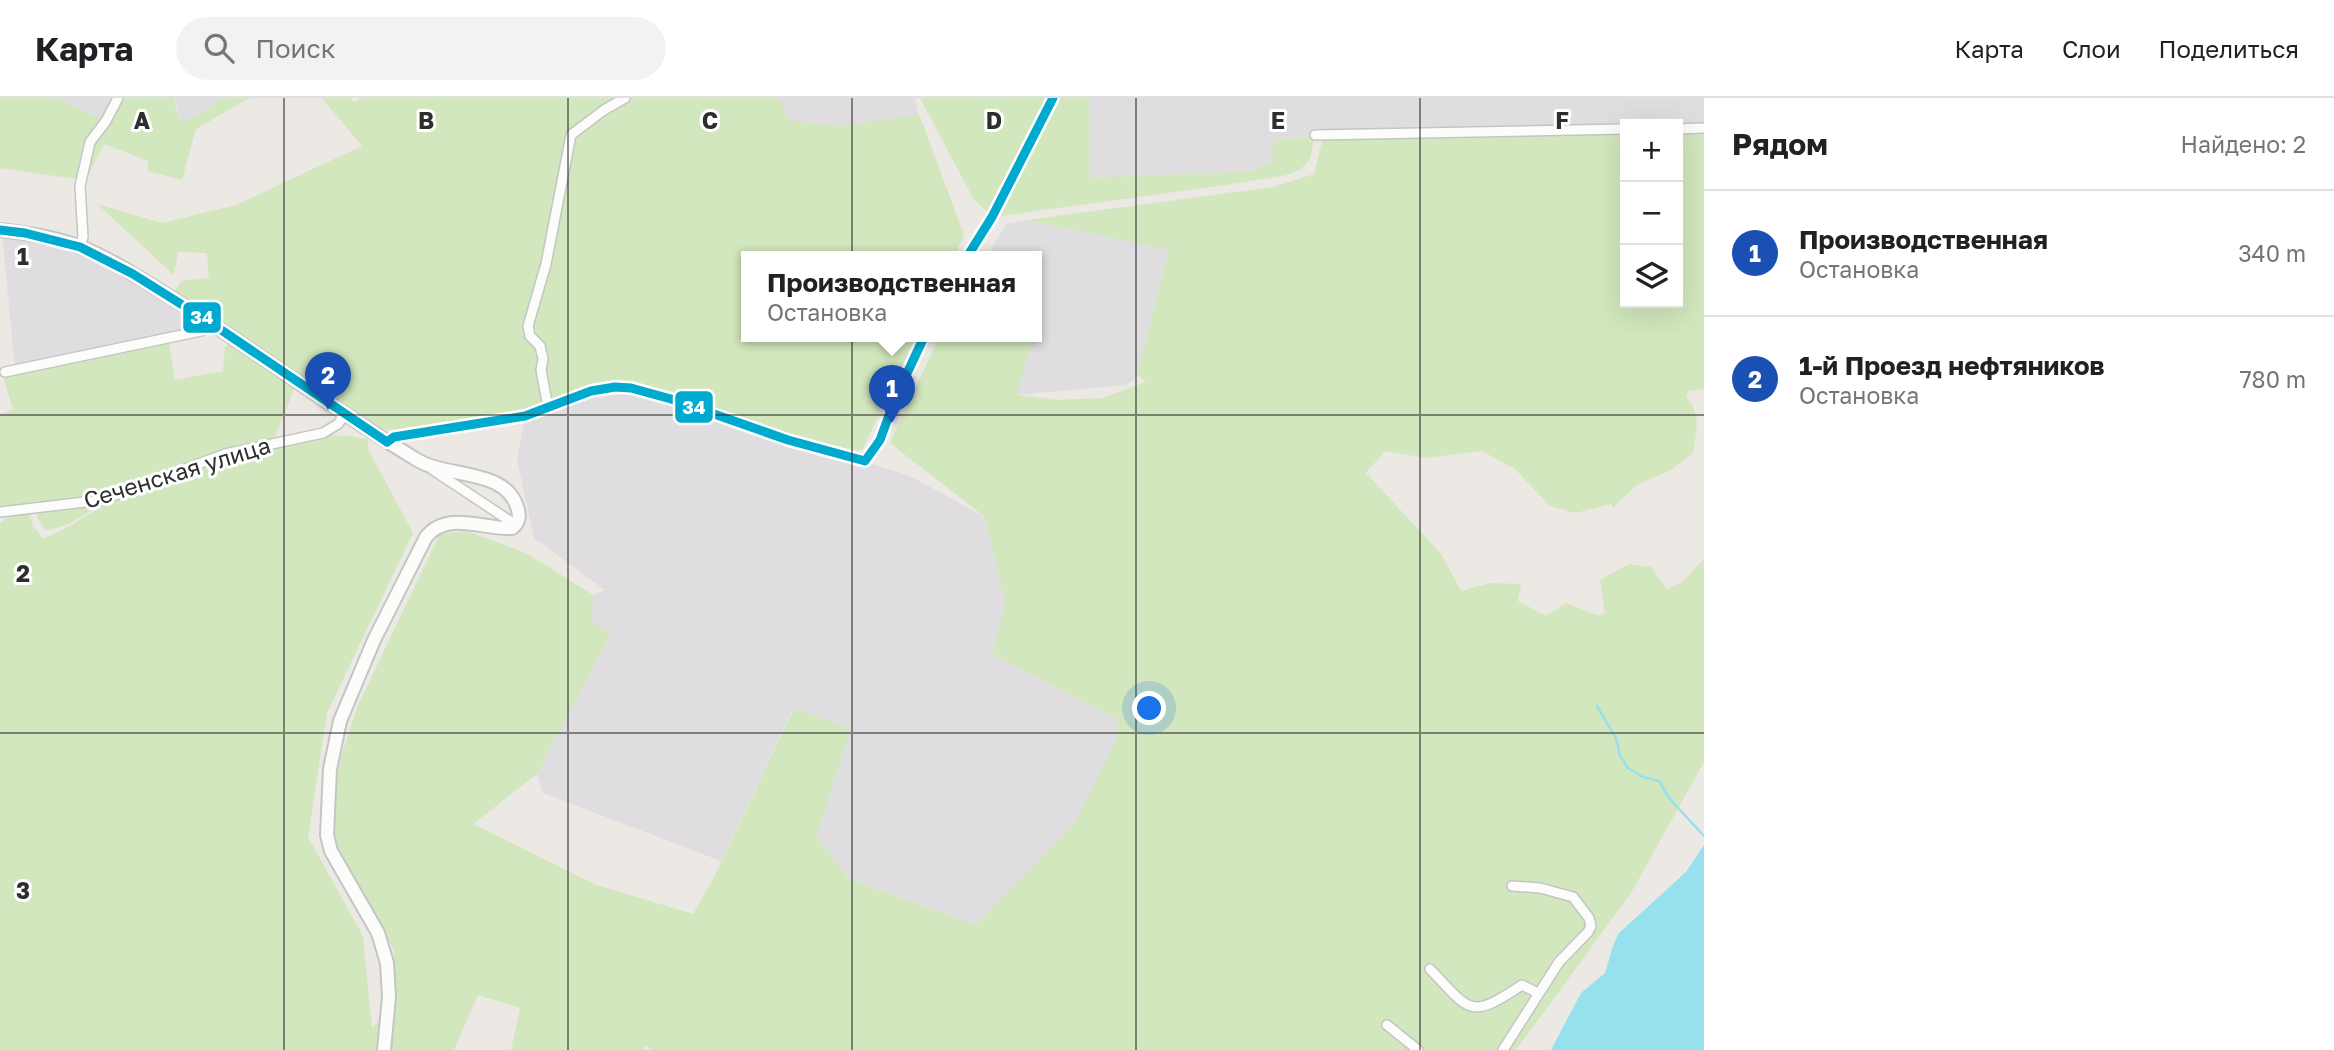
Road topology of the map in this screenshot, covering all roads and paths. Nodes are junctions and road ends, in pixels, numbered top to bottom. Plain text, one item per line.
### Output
1 (118, 98) edge
2 (625, 98) edge
3 (1053, 98) edge
4 (1704, 128) edge
5 (1620, 129) edge
6 (1683, 129) edge
7 (1315, 135) dead end
8 (0, 230) edge
9 (80, 247) junction
10 (971, 251) edge
11 (208, 321) junction
12 (922, 342) edge
13 (5, 372) dead end
14 (548, 407) junction
15 (345, 414) junction
16 (387, 442) junction
17 (431, 468) junction
18 (0, 512) edge
19 (516, 525) junction
20 (1512, 886) dead end
21 (1430, 969) dead end
22 (1538, 993) junction
23 (1387, 1026) dead end
24 (384, 1050) edge
25 (1418, 1050) edge
26 (1503, 1050) edge

1 - 9 street
2 - 14 street
3 - 10 street
4 - 6 street
5 - 7 street
8 - 9 street
9 - 11 street
11 - 13 street
11 - 15 street
12 - 14 street
14 - 16 street
15 - 16 street
15 - 18 street, Сеченская улица
16 - 17 street
17 - 19 street
17 - 19 street
19 - 24 street
20 - 22 street
21 - 22 street
22 - 26 street
23 - 25 street

